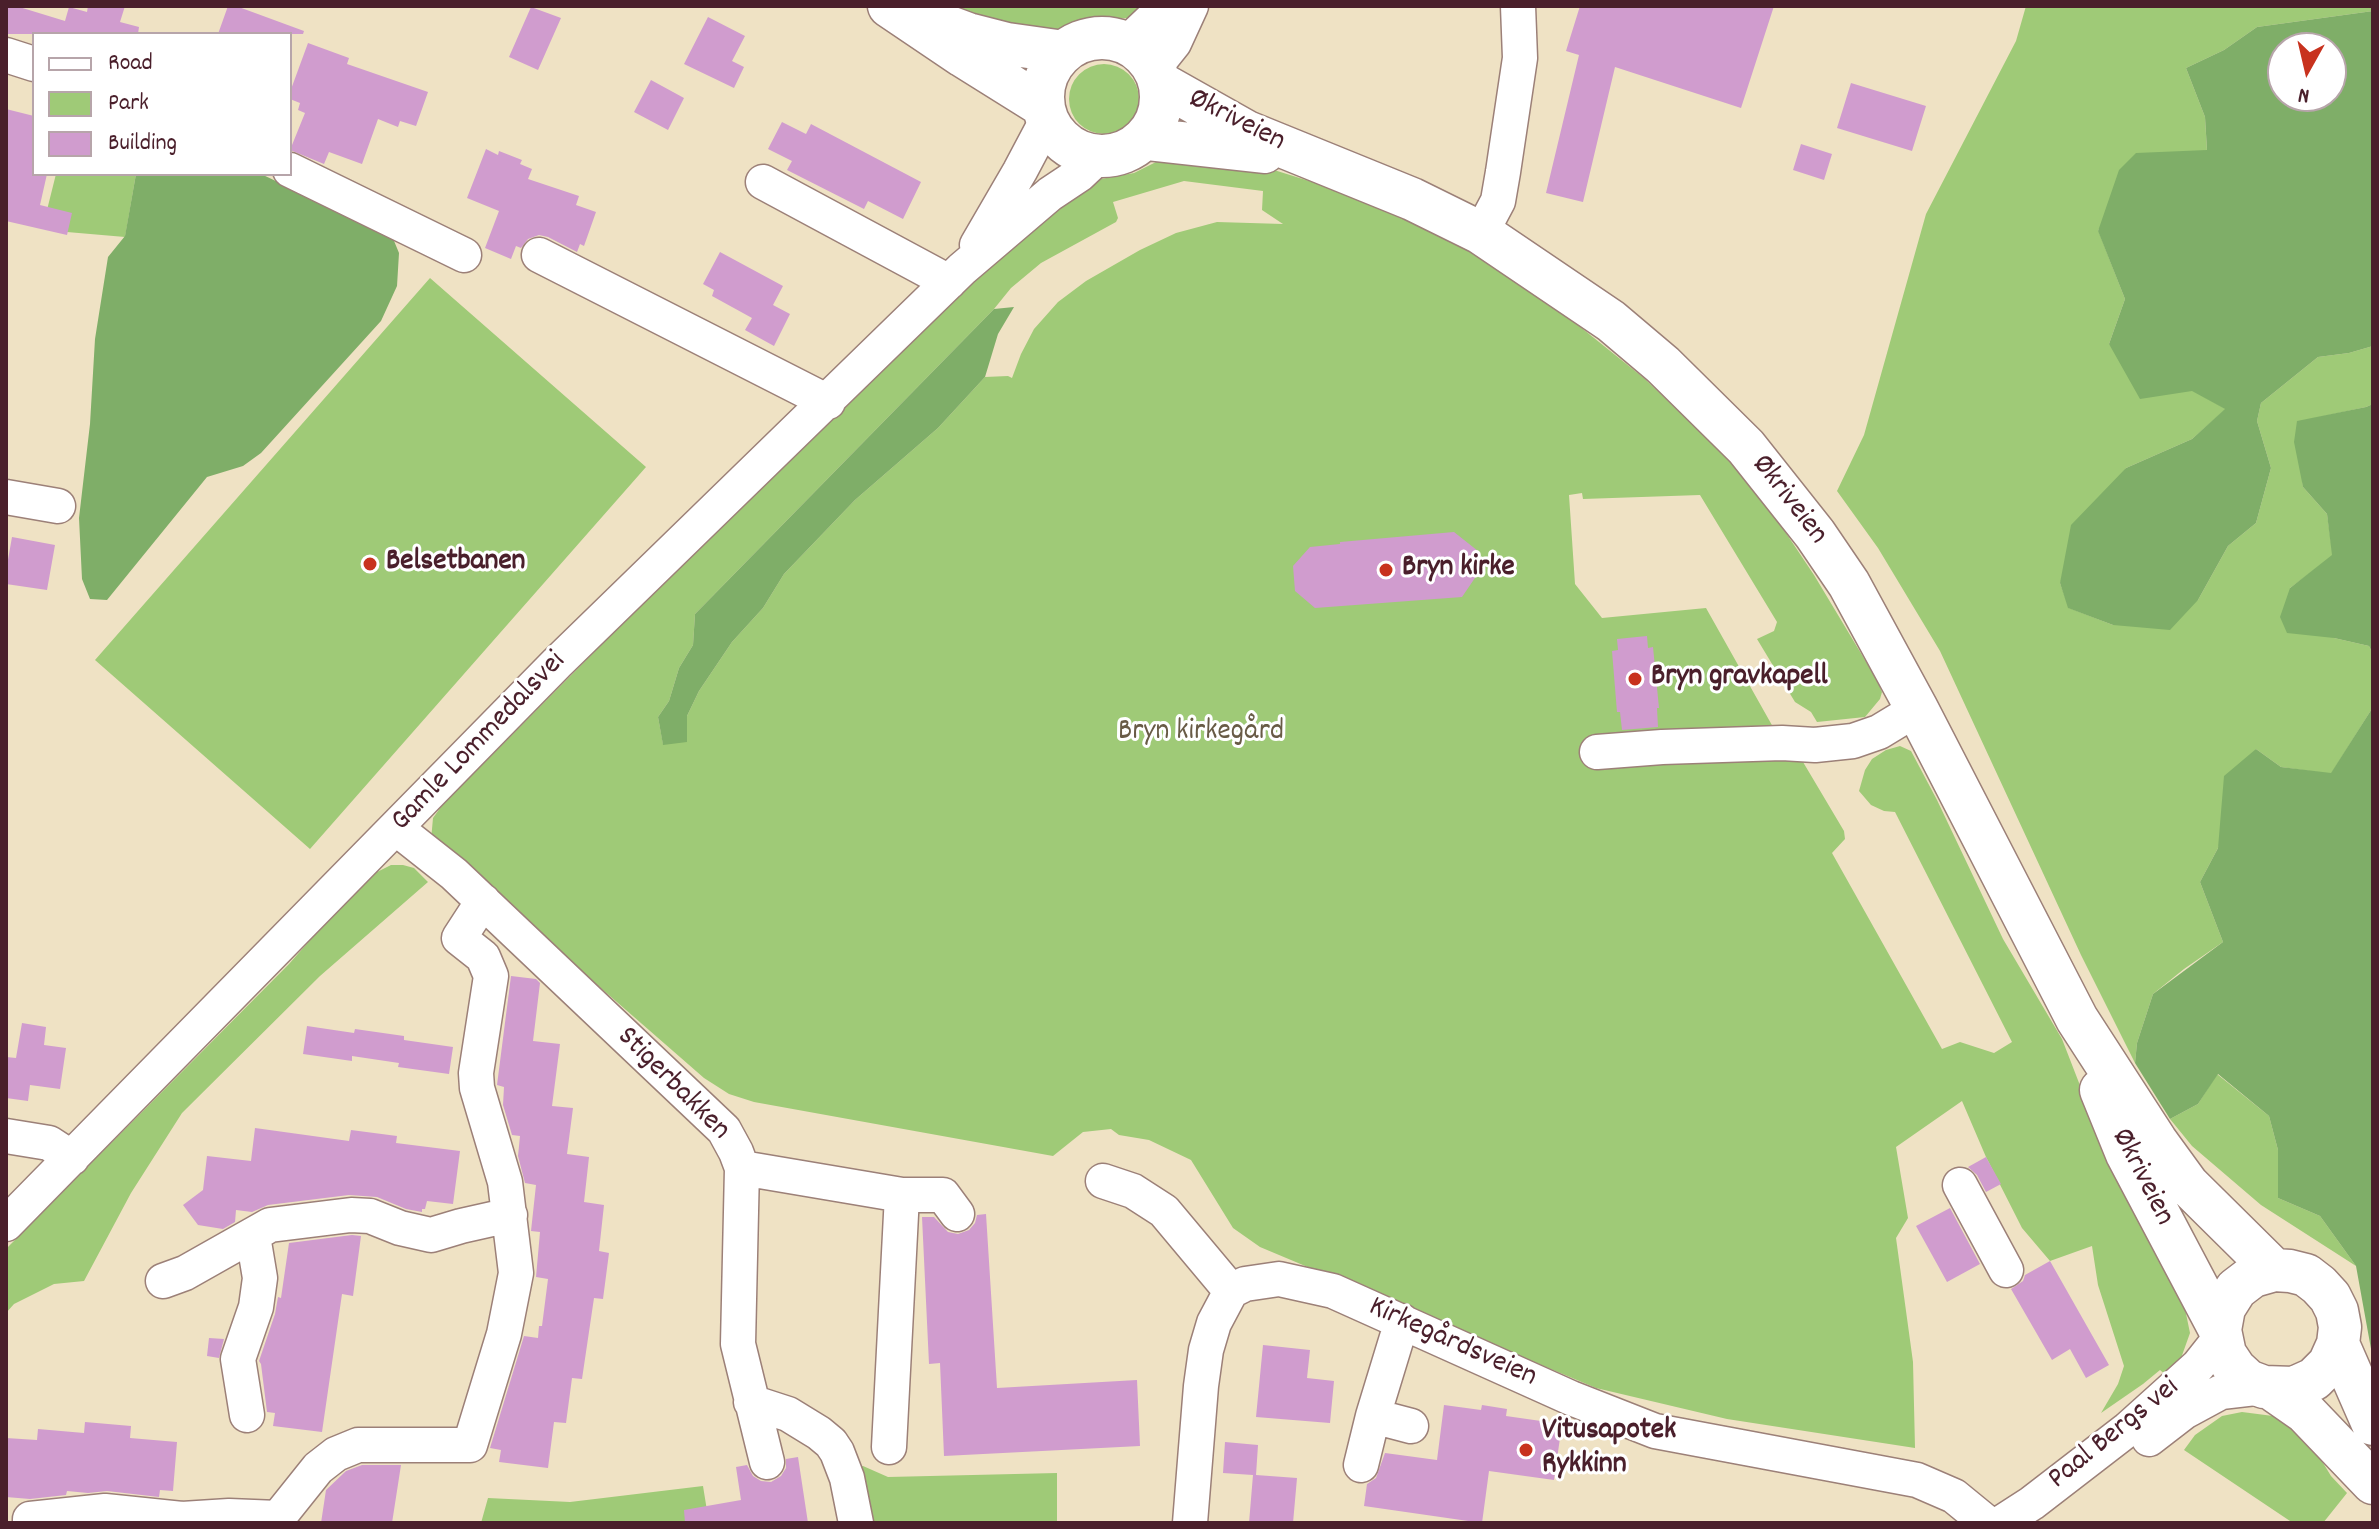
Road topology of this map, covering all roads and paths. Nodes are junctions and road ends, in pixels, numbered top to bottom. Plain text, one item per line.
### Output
1 (891, 6) edge
2 (1166, 6) edge
3 (1191, 6) edge
4 (1518, 6) edge
5 (1064, 52) junction
6 (6, 55) edge
7 (32, 63) edge
8 (1147, 65) junction
9 (1045, 113) junction
10 (1146, 139) junction
11 (1098, 157) junction
12 (1313, 158) junction
13 (292, 171) edge
14 (763, 182) dead end
15 (1481, 233) junction
16 (464, 255) dead end
17 (539, 255) dead end
18 (956, 276) junction
19 (828, 402) junction
20 (6, 497) edge
21 (58, 506) dead end
22 (1917, 709) junction
23 (1597, 752) dead end
24 (397, 829) junction
25 (483, 901) junction
26 (2077, 1019) junction
27 (6, 1136) edge
28 (72, 1158) junction
29 (742, 1168) junction
30 (1103, 1181) dead end
31 (1960, 1185) dead end
32 (902, 1195) junction
33 (957, 1214) dead end
34 (510, 1215) junction
35 (6, 1224) edge
36 (253, 1236) junction
37 (2006, 1270) dead end
38 (2274, 1270) junction
39 (163, 1281) dead end
40 (1231, 1291) junction
41 (1402, 1321) junction
42 (2220, 1334) junction
43 (2338, 1344) junction
44 (2268, 1388) junction
45 (751, 1402) junction
46 (247, 1415) dead end
47 (1373, 1416) junction
48 (2373, 1424) edge
49 (1411, 1426) dead end
50 (889, 1447) dead end
51 (767, 1462) dead end
52 (1361, 1465) dead end
53 (2373, 1483) edge
54 (278, 1521) edge
55 (30, 1523) edge
56 (856, 1523) edge
57 (1190, 1523) edge
58 (1987, 1523) edge
59 (2001, 1523) edge
60 (2041, 1523) edge

1 - 5 main road
1 - 9 main road
2 - 8 street
3 - 8 street
4 - 15 street
5 - 8 main road
5 - 9 main road
6 - 7 street
8 - 10 main road
8 - 12 main road, Økriveien
9 - 11 main road
9 - 18 street, Gamle Lommedalsvei
10 - 11 main road
10 - 12 main road, Økriveien
11 - 18 street, Gamle Lommedalsvei
12 - 15 main road, Økriveien
13 - 16 street
14 - 18 street
15 - 22 main road, Økriveien
17 - 19 street
18 - 19 street, Gamle Lommedalsvei
19 - 24 street, Gamle Lommedalsvei
20 - 21 street
22 - 23 street
22 - 26 main road, Økriveien
24 - 25 street, Stigerbakken
24 - 28 street, Gamle Lommedalsvei
25 - 29 street, Stigerbakken
25 - 34 street
26 - 38 main road, Økriveien
26 - 42 main road, Økriveien
27 - 28 street
28 - 35 street, Gamle Lommedalsvei
29 - 32 street
29 - 45 street, Stigerbakken
30 - 40 street
31 - 37 street
32 - 33 street
32 - 50 street
34 - 36 street
34 - 54 street
36 - 39 street
36 - 46 street
38 - 42 main road
38 - 43 main road
40 - 41 street, Kirkegårdsveien
40 - 57 street
41 - 47 street
41 - 58 street, Kirkegårdsveien
42 - 44 main road
42 - 59 street, Paal Bergs vei
43 - 44 main road
43 - 48 main road
44 - 53 main road
44 - 60 street, Paal Bergs vei
45 - 51 street, Stigerbakken
45 - 56 street
47 - 49 street
47 - 52 street
54 - 55 street

